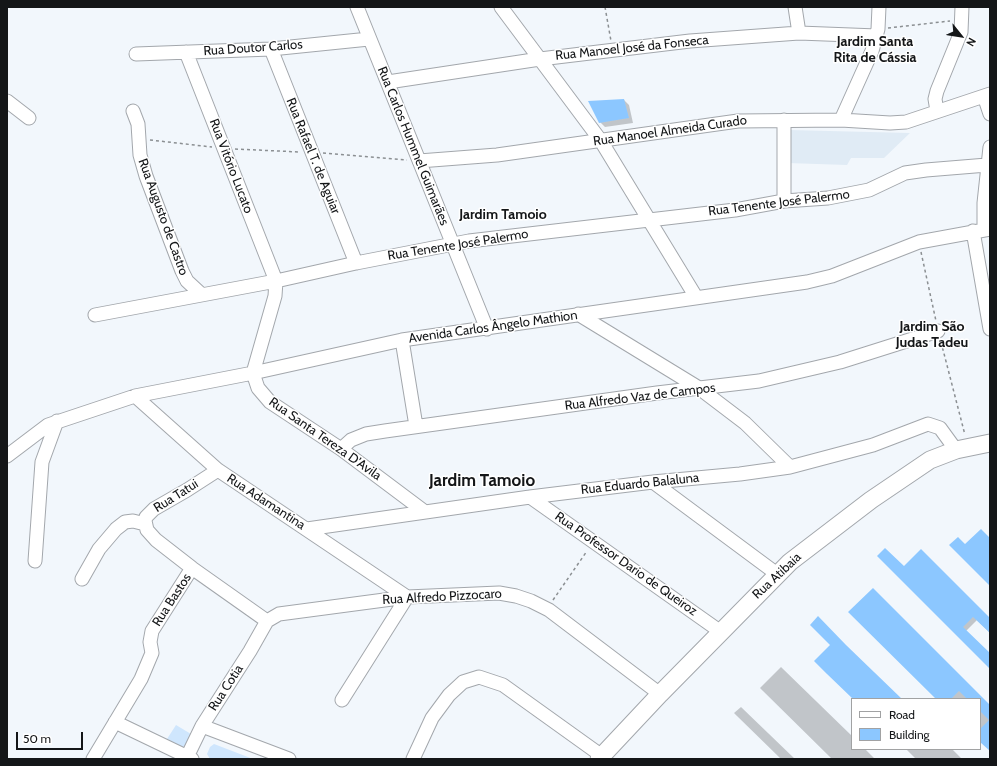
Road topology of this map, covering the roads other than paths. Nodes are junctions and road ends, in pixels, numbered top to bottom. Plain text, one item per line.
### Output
1 (357, 7) edge
2 (501, 7) edge
3 (795, 7) edge
4 (879, 7) edge
5 (963, 14) edge
6 (800, 33) junction
7 (878, 33) junction
8 (369, 39) junction
9 (271, 49) junction
10 (186, 52) junction
11 (136, 54) dead end
12 (540, 59) junction
13 (388, 82) junction
14 (987, 95) edge
15 (7, 101) edge
16 (133, 111) dead end
17 (937, 111) junction
18 (990, 114) edge
19 (29, 118) dead end
20 (784, 120) junction
21 (841, 120) junction
22 (601, 141) junction
23 (990, 147) edge
24 (419, 161) junction
25 (987, 165) junction
26 (784, 201) junction
27 (647, 220) junction
28 (982, 230) edge
29 (452, 245) junction
30 (356, 262) junction
31 (276, 281) junction
32 (201, 294) junction
33 (696, 297) junction
34 (578, 314) junction
35 (95, 315) dead end
36 (487, 329) junction
37 (990, 329) edge
38 (938, 332) road end
39 (402, 340) junction
40 (253, 373) junction
41 (699, 388) junction
42 (135, 396) junction
43 (57, 421) junction
44 (416, 426) junction
45 (990, 443) edge
46 (962, 448) junction
47 (341, 450) junction
48 (7, 456) edge
49 (790, 467) junction
50 (218, 470) junction
51 (653, 482) junction
52 (530, 497) junction
53 (425, 512) junction
54 (146, 527) junction
55 (307, 529) junction
56 (35, 561) dead end
57 (192, 568) junction
58 (777, 574) junction
59 (376, 575) junction
60 (82, 579) dead end
61 (407, 596) junction
62 (383, 599) junction
63 (267, 621) junction
64 (721, 632) junction
65 (660, 694) junction
66 (342, 700) dead end
67 (115, 722) junction
68 (202, 726) junction
69 (600, 757) edge
70 (189, 758) edge
71 (93, 759) edge
72 (289, 759) edge
73 (413, 759) edge

1 - 8 street, Rua Carlos Hummel Guimarães
2 - 12 street
3 - 6 street
4 - 7 street
5 - 17 street
6 - 7 street, Rua Manoel José da Fonseca
6 - 12 street, Rua Manoel José da Fonseca
7 - 21 street
8 - 9 street, Rua Doutor Carlos
8 - 13 street, Rua Carlos Hummel Guimarães
9 - 10 street, Rua Doutor Carlos
9 - 30 street, Rua Rafael T. de Aguiar
10 - 11 street, Rua Doutor Carlos
10 - 31 street, Rua Vitório Lucato
12 - 13 street, Rua Manoel José da Fonseca
12 - 22 street
13 - 24 street, Rua Carlos Hummel Guimarães
14 - 17 street, Rua Manoel Almeida Curado
14 - 18 street
15 - 19 street
16 - 32 street, Rua Augusto de Castro
17 - 21 street, Rua Manoel Almeida Curado
20 - 21 street, Rua Manoel Almeida Curado
20 - 22 street, Rua Manoel Almeida Curado
20 - 26 street
22 - 24 street, Rua Manoel Almeida Curado
22 - 27 street
23 - 25 street
24 - 29 street, Rua Carlos Hummel Guimarães
25 - 26 street, Rua Tenente José Palermo
25 - 28 street
26 - 27 street, Rua Tenente José Palermo
27 - 29 street, Rua Tenente José Palermo
27 - 33 street
28 - 33 street, Avenida Carlos Ângelo Mathion
28 - 37 street
29 - 30 street, Rua Tenente José Palermo
29 - 36 street, Rua Carlos Hummel Guimarães
30 - 31 street, Rua Tenente José Palermo
31 - 32 street, Rua Tenente José Palermo
31 - 40 street
32 - 35 street, Rua Tenente José Palermo
33 - 34 street, Avenida Carlos Ângelo Mathion
34 - 36 street, Avenida Carlos Ângelo Mathion
34 - 41 street
36 - 39 street, Avenida Carlos Ângelo Mathion
38 - 41 street, Rua Alfredo Vaz de Campos
39 - 40 street, Avenida Carlos Ângelo Mathion
39 - 44 street
40 - 42 street, Avenida Carlos Ângelo Mathion
40 - 47 street, Rua Santa Tereza D'Avila
41 - 44 street, Rua Alfredo Vaz de Campos
41 - 49 street
42 - 43 street, Avenida Carlos Ângelo Mathion
42 - 50 street, Rua Adamantina
43 - 48 street, Avenida Carlos Ângelo Mathion
43 - 56 street
44 - 47 street, Rua Alfredo Vaz de Campos
45 - 46 main road, Rua Atibaia
46 - 49 street, Rua Eduardo Balaluna
46 - 58 main road, Rua Atibaia
47 - 53 street, Rua Santa Tereza D'Avila
49 - 51 street, Rua Eduardo Balaluna
50 - 54 street, Rua Tatui
50 - 55 street, Rua Adamantina
51 - 52 street, Rua Eduardo Balaluna
51 - 58 street
52 - 53 street, Rua Eduardo Balaluna
52 - 64 street, Rua Professor Dario de Queiroz
53 - 55 street, Rua Eduardo Balaluna
54 - 57 street
54 - 60 street
55 - 59 street, Rua Adamantina
57 - 63 street
57 - 67 street, Rua Bastos
58 - 64 main road, Rua Atibaia
59 - 61 street, Rua Adamantina
59 - 62 street
61 - 62 street, Rua Alfredo Pizzocaro
61 - 65 street, Rua Alfredo Pizzocaro
61 - 66 street
62 - 63 street, Rua Alfredo Pizzocaro
63 - 68 street, Rua Cotia
64 - 65 main road, Rua Atibaia
65 - 69 main road, Rua Atibaia
67 - 70 street
67 - 71 street, Rua Bastos
68 - 70 street, Rua Cotia
68 - 72 street
69 - 73 street

